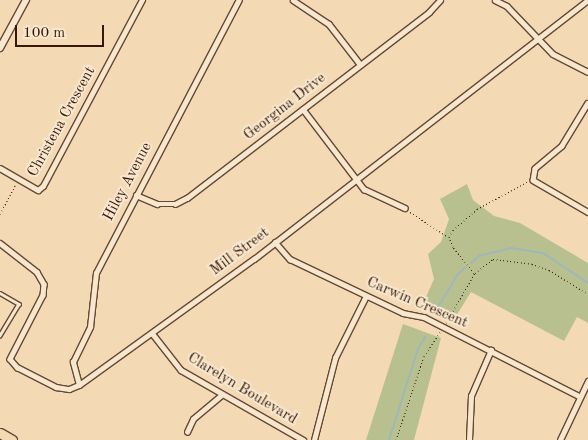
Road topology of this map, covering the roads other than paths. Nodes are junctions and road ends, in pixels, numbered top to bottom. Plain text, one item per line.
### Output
1 (26, 0) edge
2 (142, 0) edge
3 (239, 0) edge
4 (292, 0) edge
5 (440, 0) edge
6 (495, 0) edge
7 (588, 0) edge
8 (538, 39) junction
9 (0, 48) edge
10 (360, 64) junction
11 (588, 72) edge
12 (588, 104) edge
13 (303, 109) junction
14 (0, 168) edge
15 (356, 180) junction
16 (136, 195) junction
17 (404, 208) road end
18 (588, 212) edge
19 (275, 242) junction
20 (0, 243) edge
21 (0, 293) edge
22 (366, 296) junction
23 (152, 333) junction
24 (0, 336) edge
25 (491, 350) junction
26 (588, 382) edge
27 (79, 385) junction
28 (222, 394) junction
29 (579, 396) junction
30 (187, 432) dead end
31 (0, 433) edge
32 (12, 440) edge
33 (303, 440) edge
34 (314, 440) edge
35 (469, 440) edge
36 (560, 440) edge

1 - 9 main road
2 - 14 street, Christena Crescent
3 - 16 street, Hiley Avenue
4 - 10 street
5 - 10 street, Georgina Drive
6 - 8 street
7 - 8 street, Mill Street
8 - 11 street
8 - 15 street, Mill Street
10 - 13 street, Georgina Drive
12 - 18 street
13 - 15 street
13 - 16 street, Georgina Drive
15 - 17 street
15 - 19 street, Mill Street
16 - 27 street, Hiley Avenue
19 - 22 street, Carwin Crescent
19 - 23 street, Mill Street
20 - 27 street
21 - 24 lane
22 - 25 street, Carwin Crescent
22 - 34 street
23 - 27 street, Mill Street
23 - 28 street, Clarelyn Boulevard
25 - 29 street, Carwin Crescent
25 - 35 street
26 - 29 street
28 - 30 street
28 - 33 street, Clarelyn Boulevard
29 - 36 street
31 - 32 highway

